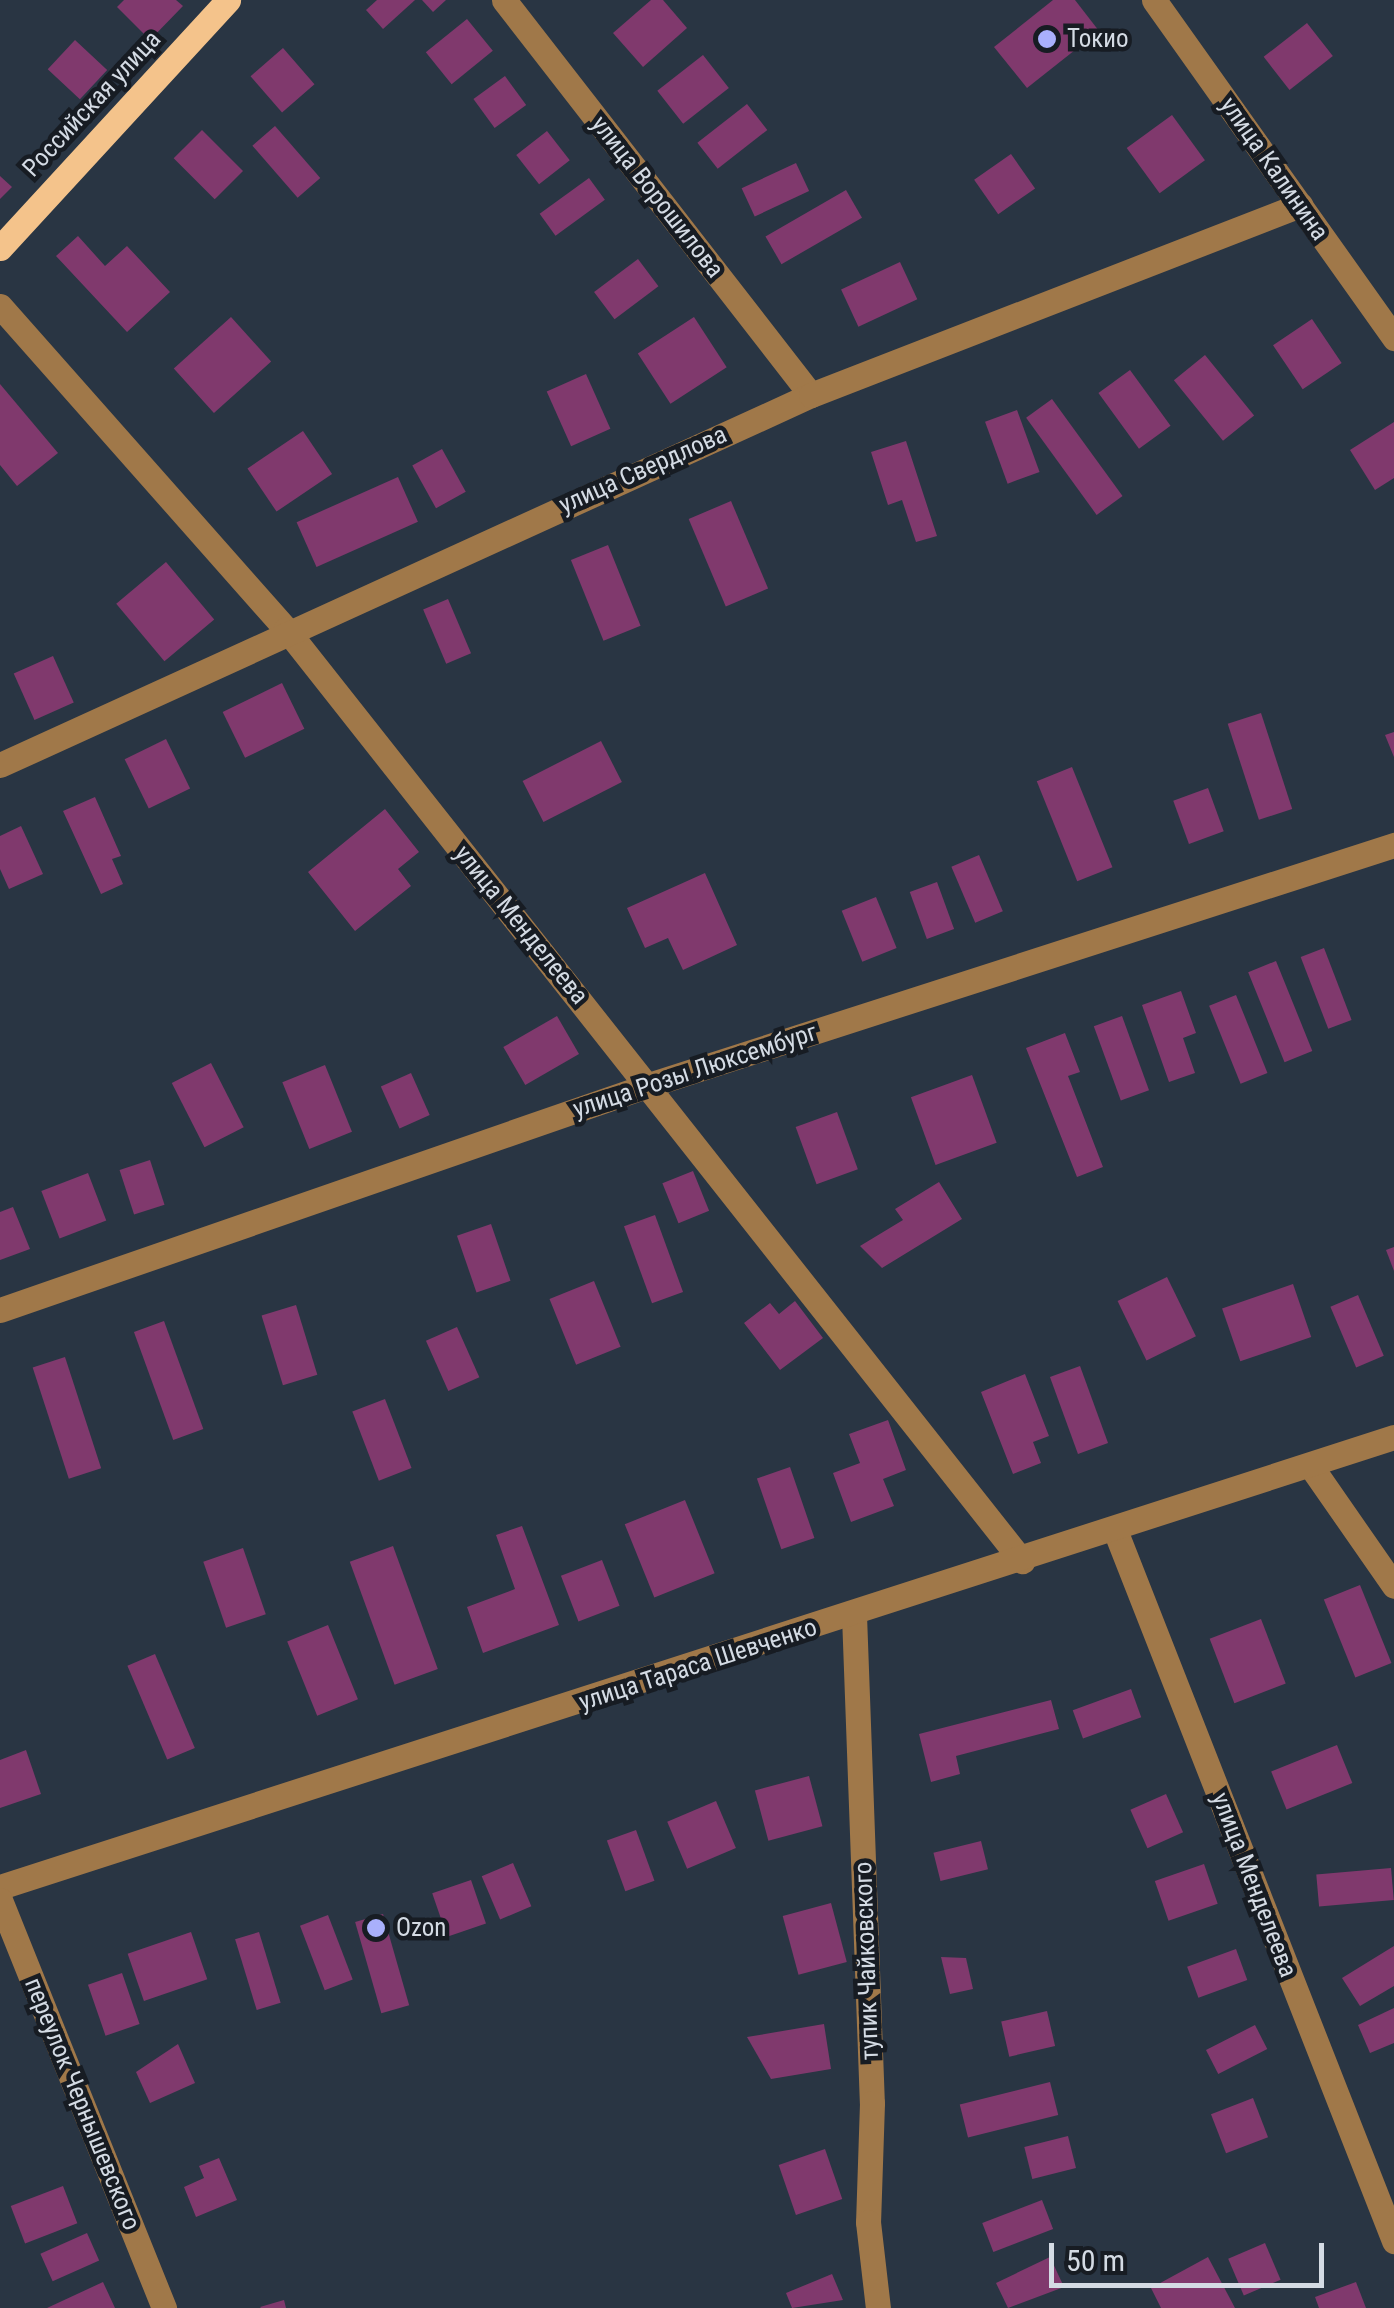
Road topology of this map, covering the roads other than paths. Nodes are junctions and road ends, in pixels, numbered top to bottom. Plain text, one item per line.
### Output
1 (228, 0) edge
2 (504, 0) edge
3 (1154, 0) edge
4 (1300, 205) junction
5 (0, 248) edge
6 (0, 306) edge
7 (1394, 338) edge
8 (811, 394) junction
9 (286, 629) junction
10 (0, 766) edge
11 (1394, 845) edge
12 (649, 1085) junction
13 (0, 1310) edge
14 (1394, 1437) edge
15 (1310, 1465) junction
16 (1114, 1530) junction
17 (1022, 1561) junction
18 (1394, 1586) edge
19 (854, 1614) junction
20 (0, 1888) edge
21 (0, 1900) edge
22 (1394, 2241) edge
23 (164, 2308) edge
24 (878, 2308) edge

1 - 5 main road, Российская улица
2 - 8 street, улица Ворошилова
3 - 4 street, улица Калинина
4 - 7 street, улица Калинина
4 - 8 street, улица Свердлова
6 - 9 street, улица Менделеева
8 - 9 street, улица Свердлова
9 - 10 street, улица Свердлова
9 - 12 street, улица Менделеева
11 - 12 street, улица Розы Люксембург
12 - 13 street, улица Розы Люксембург
12 - 17 street, улица Менделеева
14 - 15 street, улица Тараса Шевченко
15 - 16 street, улица Тараса Шевченко
15 - 18 street
16 - 17 street, улица Тараса Шевченко
16 - 22 street, улица Менделеева
17 - 19 street, улица Тараса Шевченко
19 - 20 street, улица Тараса Шевченко
19 - 24 street, тупик Чайковского
21 - 23 street, переулок Чернышевского

